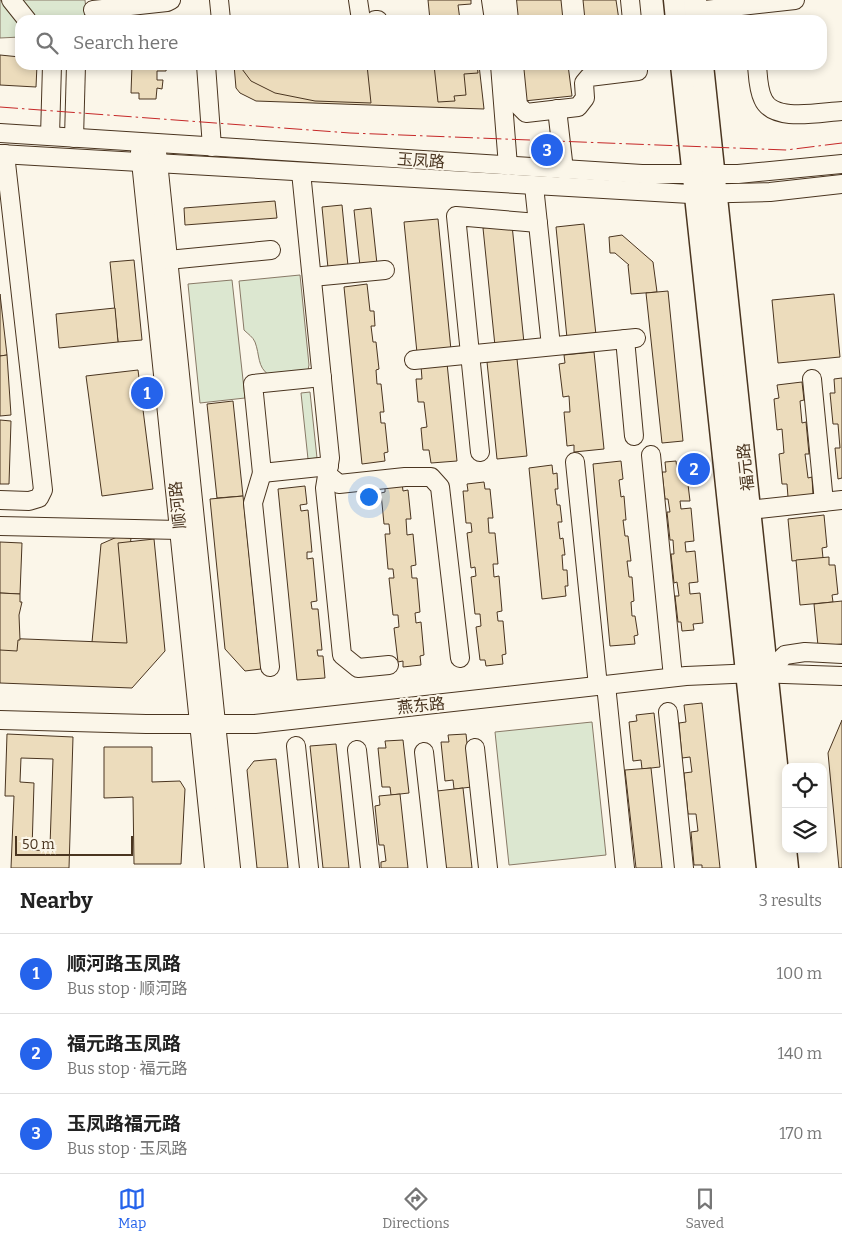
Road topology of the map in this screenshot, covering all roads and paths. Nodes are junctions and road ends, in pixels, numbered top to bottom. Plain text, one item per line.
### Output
1 (11, 0) edge
2 (171, 0) edge
3 (219, 0) edge
4 (358, 0) edge
5 (491, 0) edge
6 (507, 0) edge
7 (630, 0) edge
8 (675, 0) edge
9 (795, 0) edge
10 (750, 8) edge
11 (93, 10) edge
12 (691, 13) edge
13 (23, 15) edge
14 (220, 15) edge
15 (360, 15) edge
16 (493, 15) edge
17 (508, 15) edge
18 (632, 15) edge
19 (52, 70) edge
20 (76, 70) edge
21 (206, 70) edge
22 (500, 70) edge
23 (514, 70) edge
24 (638, 70) edge
25 (683, 70) edge
26 (702, 70) edge
27 (758, 70) edge
28 (557, 109) junction
29 (842, 111) edge
30 (0, 133) edge
31 (50, 136) junction
32 (74, 138) junction
33 (147, 142) junction
34 (212, 147) junction
35 (3, 154) edge
36 (149, 163) junction
37 (842, 164) edge
38 (508, 166) junction
39 (564, 170) junction
40 (301, 172) junction
41 (705, 184) junction
42 (842, 184) edge
43 (534, 186) junction
44 (538, 223) junction
45 (271, 250) dead end
46 (168, 260) junction
47 (385, 270) dead end
48 (312, 278) junction
49 (551, 346) junction
50 (470, 355) junction
51 (414, 360) dead end
52 (322, 377) junction
53 (812, 379) dead end
54 (634, 436) dead end
55 (480, 452) dead end
56 (651, 455) dead end
57 (575, 462) dead end
58 (328, 470) junction
59 (262, 473) junction
60 (0, 500) edge
61 (842, 500) edge
62 (824, 502) junction
63 (749, 510) junction
64 (0, 526) edge
65 (180, 530) junction
66 (842, 654) edge
67 (460, 658) dead end
68 (389, 665) dead end
69 (270, 667) dead end
70 (757, 673) junction
71 (842, 676) edge
72 (673, 677) junction
73 (602, 685) junction
74 (668, 712) dead end
75 (0, 720) edge
76 (208, 724) junction
77 (296, 746) dead end
78 (475, 748) dead end
79 (357, 750) dead end
80 (424, 752) dead end
81 (214, 868) edge
82 (231, 868) edge
83 (309, 868) edge
84 (370, 868) edge
85 (437, 868) edge
86 (488, 868) edge
87 (625, 868) edge
88 (684, 868) edge
89 (768, 868) edge
90 (787, 868) edge

1 - 13 street
2 - 11 street
3 - 14 street
4 - 15 street
5 - 16 street
6 - 17 street
7 - 18 street
8 - 12 main road
9 - 10 street
10 - 12 street
19 - 31 street
20 - 32 street
21 - 34 street
22 - 38 street
23 - 28 street
24 - 28 street
25 - 41 main road, 福元路
26 - 41 main road, 福元路
27 - 29 street
28 - 39 street
30 - 31 street, 玉凤路
31 - 32 street, 玉凤路
32 - 33 street, 玉凤路
33 - 34 street, 玉凤路
33 - 36 street, 顺河路
34 - 38 street, 玉凤路
35 - 36 street, 玉凤路
35 - 60 street
36 - 40 street, 玉凤路
36 - 46 street, 顺河路
36 - 65 street, 顺河路
37 - 41 street, 玉凤路
38 - 39 street, 玉凤路
39 - 41 street, 玉凤路
40 - 43 street, 玉凤路
40 - 48 street
41 - 42 street, 玉凤路
41 - 43 street, 玉凤路
41 - 63 main road, 福元路
41 - 70 main road, 福元路
43 - 44 street
44 - 49 street
44 - 50 street
45 - 46 street
46 - 76 street, 顺河路
47 - 48 street
48 - 52 street
49 - 50 street
49 - 54 street
50 - 51 street
50 - 55 street
52 - 58 street
52 - 59 street
53 - 62 street
56 - 72 street
57 - 73 street
58 - 59 street
58 - 67 street
58 - 68 street
59 - 69 street
61 - 62 street
62 - 63 street
63 - 70 main road, 福元路
64 - 65 street
65 - 76 street, 顺河路
66 - 70 street
70 - 71 street, 燕东路
70 - 72 street, 燕东路
70 - 89 main road, 福元路
70 - 90 main road, 福元路
72 - 73 street, 燕东路
73 - 76 street, 燕东路
73 - 87 street
74 - 88 street
75 - 76 street, 燕东路
76 - 81 street, 顺河路
76 - 82 street, 顺河路
77 - 83 street
78 - 86 street
79 - 84 street
80 - 85 street

